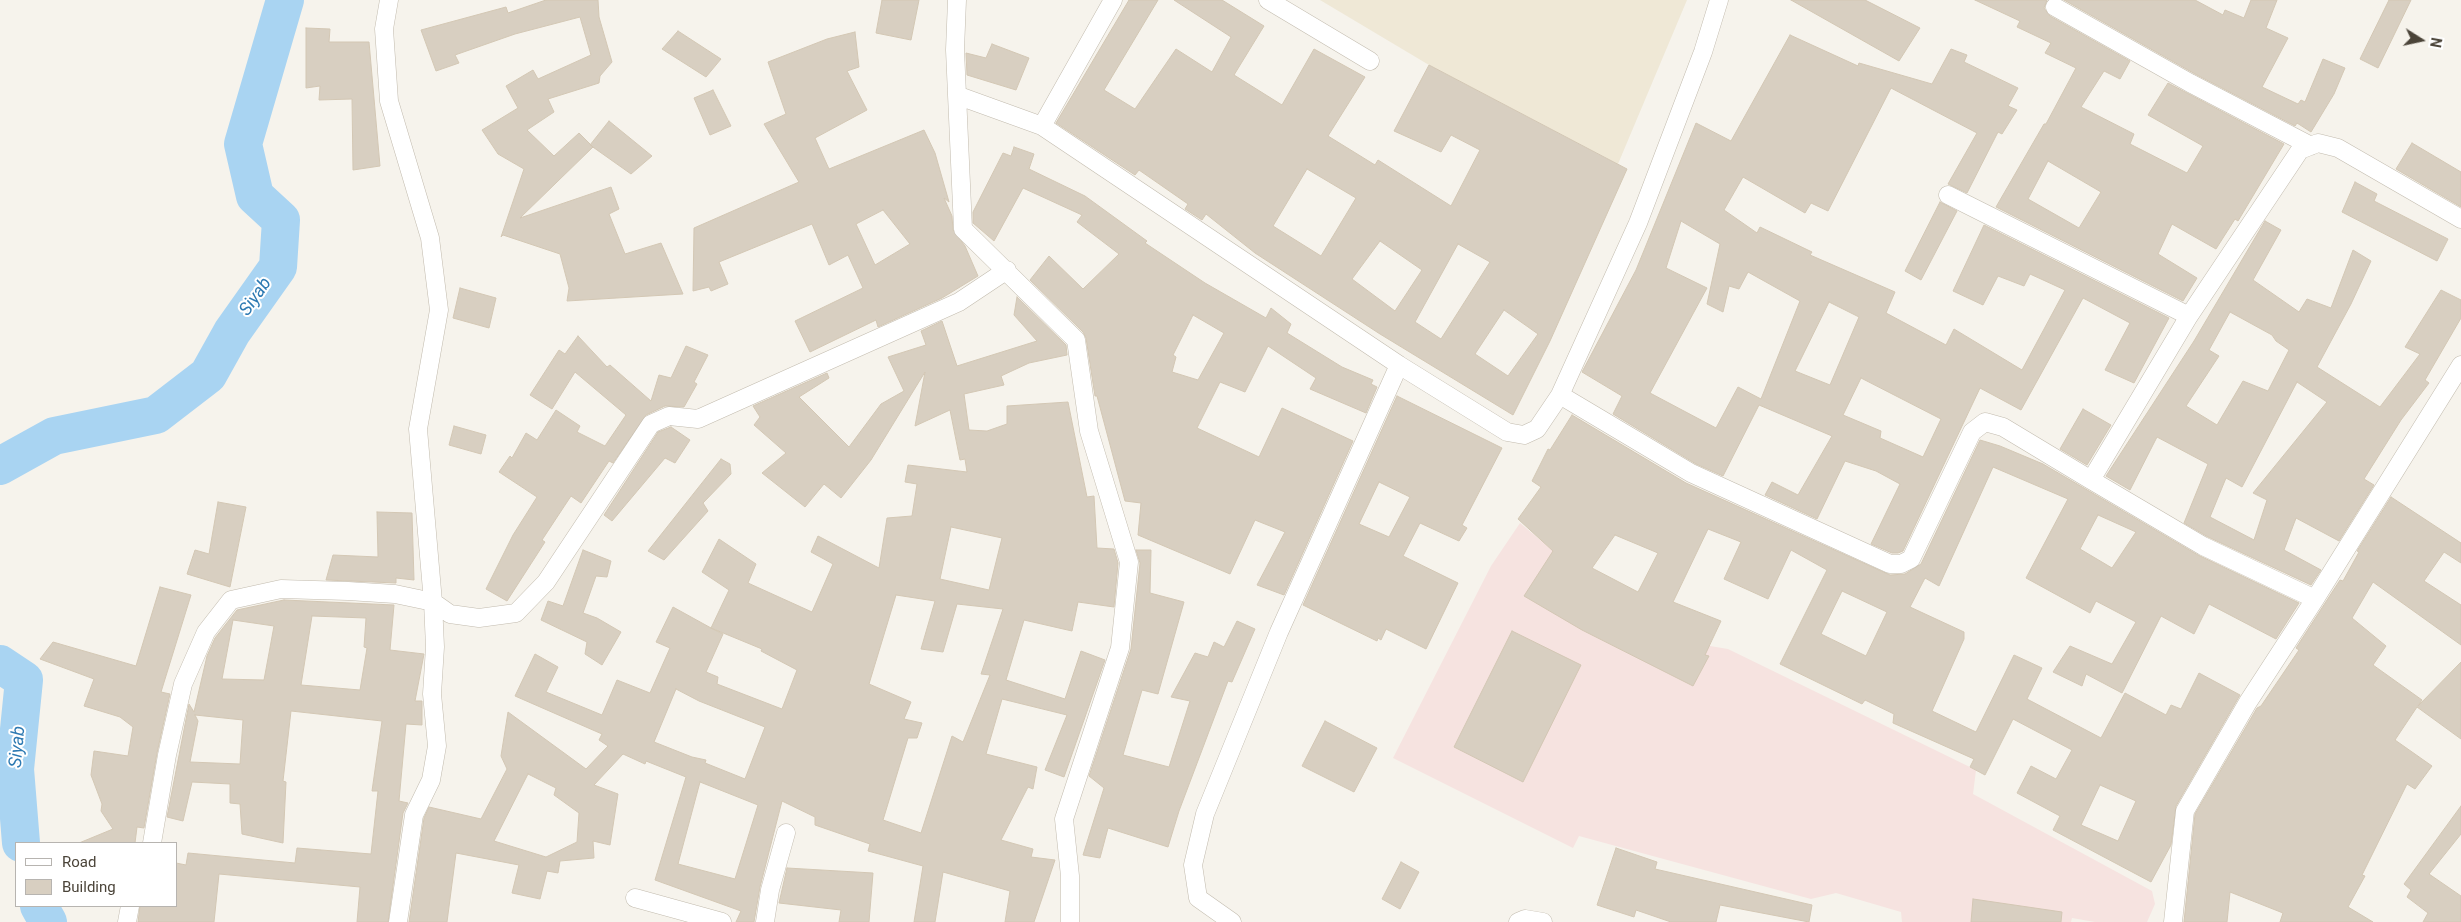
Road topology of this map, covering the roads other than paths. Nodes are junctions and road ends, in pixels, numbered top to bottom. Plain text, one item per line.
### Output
1 (389, 0) edge
2 (957, 0) edge
3 (1113, 0) edge
4 (1268, 0) edge
5 (1720, 0) edge
6 (2055, 8) dead end
7 (1370, 61) dead end
8 (959, 96) junction
9 (1042, 126) junction
10 (2310, 146) junction
11 (1948, 195) dead end
12 (2461, 219) edge
13 (1006, 270) junction
14 (2189, 316) junction
15 (1399, 365) junction
16 (2461, 365) edge
17 (1560, 395) junction
18 (2091, 480) junction
19 (2315, 599) junction
20 (433, 602) junction
21 (786, 833) dead end
22 (152, 842) edge
23 (635, 898) dead end
24 (130, 907) edge
25 (127, 922) edge
26 (398, 922) edge
27 (722, 922) edge
28 (764, 922) edge
29 (1070, 922) edge
30 (1232, 922) edge
31 (1518, 922) edge
32 (1543, 922) edge
33 (2173, 922) edge

1 - 20 street
2 - 8 street
3 - 9 street
4 - 7 street
5 - 17 street
6 - 10 street
8 - 9 street
8 - 13 street
9 - 15 street
10 - 12 street
10 - 14 street
11 - 14 street
13 - 20 street
13 - 29 street
14 - 18 street
15 - 17 street
15 - 30 street
16 - 19 street
17 - 18 street
18 - 19 street
19 - 33 street
20 - 22 street
20 - 26 street
21 - 28 street
23 - 27 street
24 - 25 street
31 - 32 street

